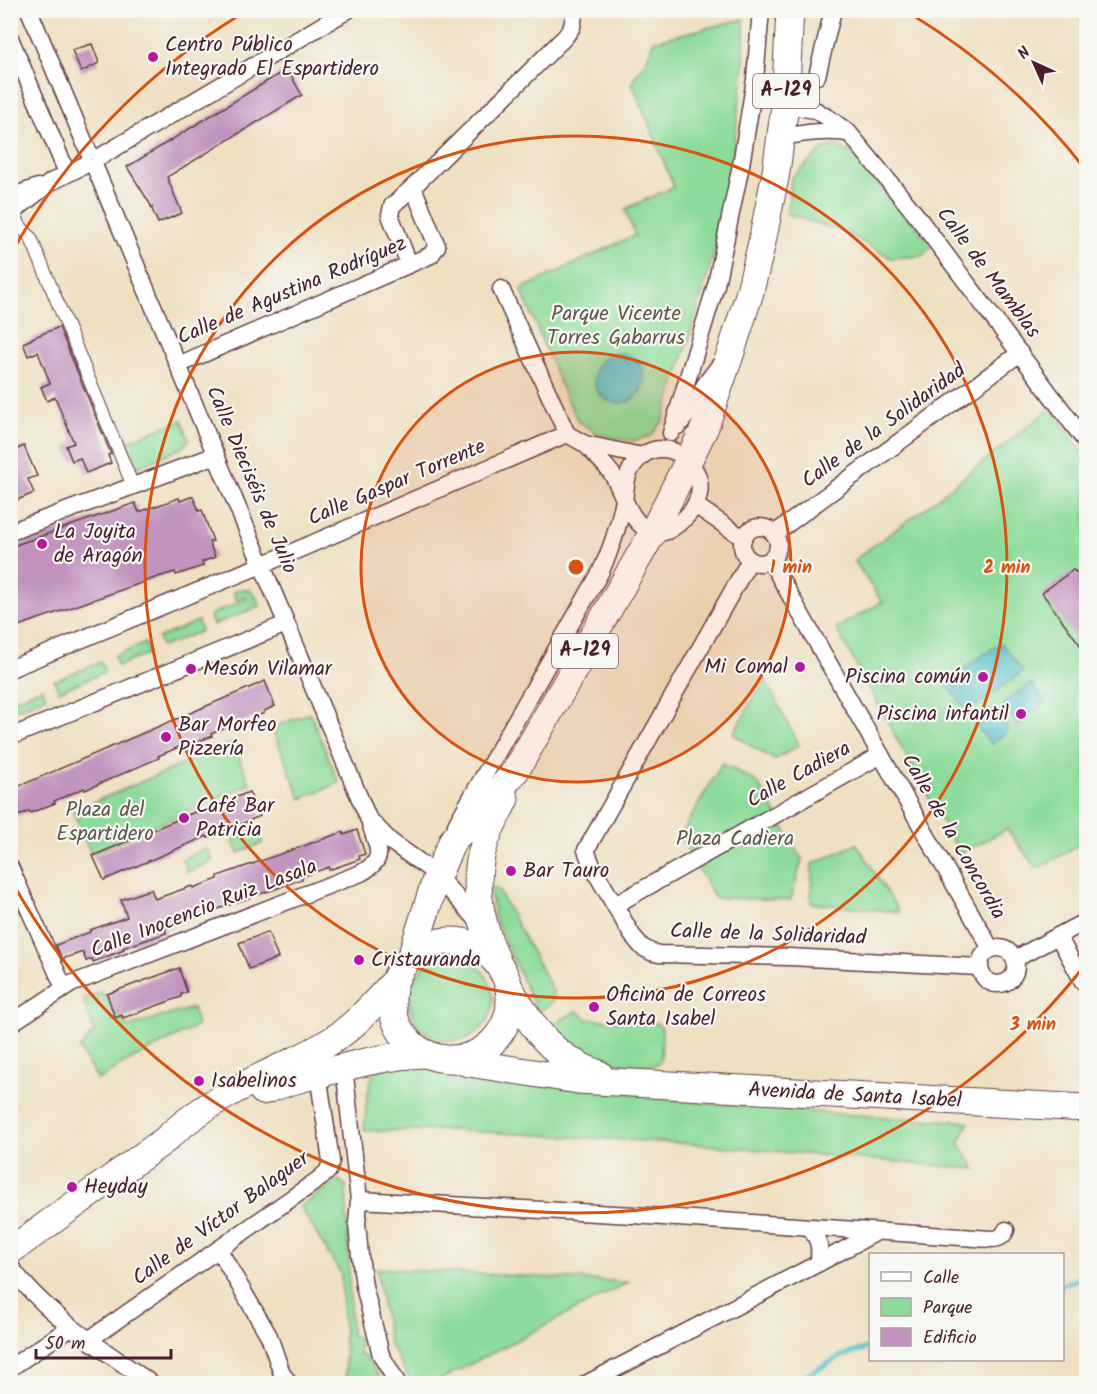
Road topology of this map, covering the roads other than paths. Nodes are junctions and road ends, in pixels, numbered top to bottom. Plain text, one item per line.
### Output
1 (29, 10) edge
2 (348, 10) edge
3 (575, 10) edge
4 (761, 10) edge
5 (790, 10) edge
6 (833, 10) edge
7 (10, 38) edge
8 (818, 76) dead end
9 (784, 105) junction
10 (849, 133) junction
11 (781, 136) junction
12 (93, 161) junction
13 (68, 173) junction
14 (413, 187) junction
15 (12, 208) edge
16 (410, 264) junction
17 (501, 289) dead end
18 (731, 352) junction
19 (1020, 353) junction
20 (178, 365) junction
21 (671, 433) junction
22 (567, 434) junction
23 (1086, 442) edge
24 (585, 444) junction
25 (649, 452) junction
26 (216, 455) junction
27 (688, 461) junction
28 (133, 486) junction
29 (624, 498) junction
30 (695, 505) junction
31 (10, 532) edge
32 (653, 532) junction
33 (774, 534) junction
34 (743, 538) junction
35 (750, 560) junction
36 (770, 560) junction
37 (262, 565) junction
38 (286, 624) junction
39 (10, 669) edge
40 (10, 737) edge
41 (881, 755) junction
42 (516, 770) junction
43 (368, 818) junction
44 (453, 840) junction
45 (10, 867) edge
46 (437, 876) junction
47 (615, 905) junction
48 (1086, 921) edge
49 (485, 928) junction
50 (1058, 936) junction
51 (991, 949) junction
52 (412, 954) junction
53 (1015, 959) junction
54 (498, 961) junction
55 (979, 967) junction
56 (394, 982) junction
57 (1086, 984) edge
58 (64, 988) junction
59 (510, 989) junction
60 (10, 1024) edge
61 (427, 1054) junction
62 (453, 1059) junction
63 (331, 1071) junction
64 (623, 1082) junction
65 (1086, 1108) edge
66 (165, 1140) junction
67 (359, 1200) junction
68 (810, 1228) junction
69 (1006, 1230) dead end
70 (876, 1232) junction
71 (219, 1250) junction
72 (10, 1251) edge
73 (819, 1263) junction
74 (10, 1266) edge
75 (71, 1327) junction
76 (90, 1339) junction
77 (10, 1368) edge
78 (286, 1379) edge
79 (152, 1383) edge
80 (398, 1383) edge
81 (586, 1383) edge

1 - 12 street, Calle Dieciséis de Julio
2 - 12 street
3 - 14 street
4 - 21 street
5 - 9 main road, A-129
6 - 8 street
7 - 13 street
9 - 10 street, Calle de Mamblas
9 - 11 main road, A-129
10 - 11 street
10 - 19 street, Calle de Mamblas
11 - 18 main road, A-129
12 - 13 street
12 - 20 street, Calle Dieciséis de Julio
13 - 15 street
14 - 16 street
14 - 16 street, Calle de Agustina Rodríguez
15 - 28 street
16 - 20 street, Calle de Agustina Rodríguez
17 - 22 street
18 - 21 street
18 - 27 main road, A-129
19 - 23 street, Calle de Mamblas
19 - 33 street, Calle de la Solidaridad
20 - 26 street, Calle Dieciséis de Julio
21 - 25 street
22 - 24 street
22 - 37 street, Calle Gaspar Torrente
24 - 25 street
24 - 29 street
25 - 27 street
25 - 29 street
26 - 28 street
26 - 37 street, Calle Dieciséis de Julio
27 - 30 street
27 - 32 main road, A-129
28 - 31 street
29 - 32 street
29 - 44 street
30 - 32 street
30 - 34 street
32 - 42 main road, A-129
33 - 34 street
33 - 36 street
34 - 35 street
35 - 36 street
35 - 47 street, Calle de la Solidaridad
36 - 41 street, Calle de la Concordia
37 - 38 street, Calle Dieciséis de Julio
37 - 39 street, Calle Gaspar Torrente
38 - 40 street
38 - 43 street, Calle Dieciséis de Julio
41 - 47 street, Calle Cadiera
41 - 51 street, Calle de la Concordia
42 - 44 main road, A-129
42 - 49 main road, A-129
43 - 46 street, Calle Dieciséis de Julio
43 - 58 street, Calle Inocencio Ruiz Lasala
44 - 46 main road, A-129
45 - 58 street
46 - 49 street, Calle Dieciséis de Julio
46 - 52 main road, A-129
47 - 55 street, Calle de la Solidaridad
48 - 50 street
49 - 54 main road, A-129
50 - 53 street
50 - 57 street
51 - 53 street
51 - 55 street
52 - 54 main road
52 - 56 main road
53 - 55 street
54 - 59 main road
56 - 61 main road
56 - 66 main road
58 - 60 street, Calle Inocencio Ruiz Lasala
59 - 62 main road
59 - 64 main road, Avenida de Santa Isabel
61 - 62 main road
61 - 63 main road
62 - 64 main road, Avenida de Santa Isabel
63 - 66 main road
63 - 67 street
63 - 71 street, Calle de Víctor Balaguer
64 - 65 main road, Avenida de Santa Isabel
66 - 72 main road
67 - 68 street
67 - 80 street
68 - 70 street
68 - 73 street
69 - 70 street
70 - 73 street
71 - 76 street, Calle de Víctor Balaguer
71 - 78 street
73 - 81 street
74 - 75 street
75 - 76 street
75 - 77 street
76 - 79 street

